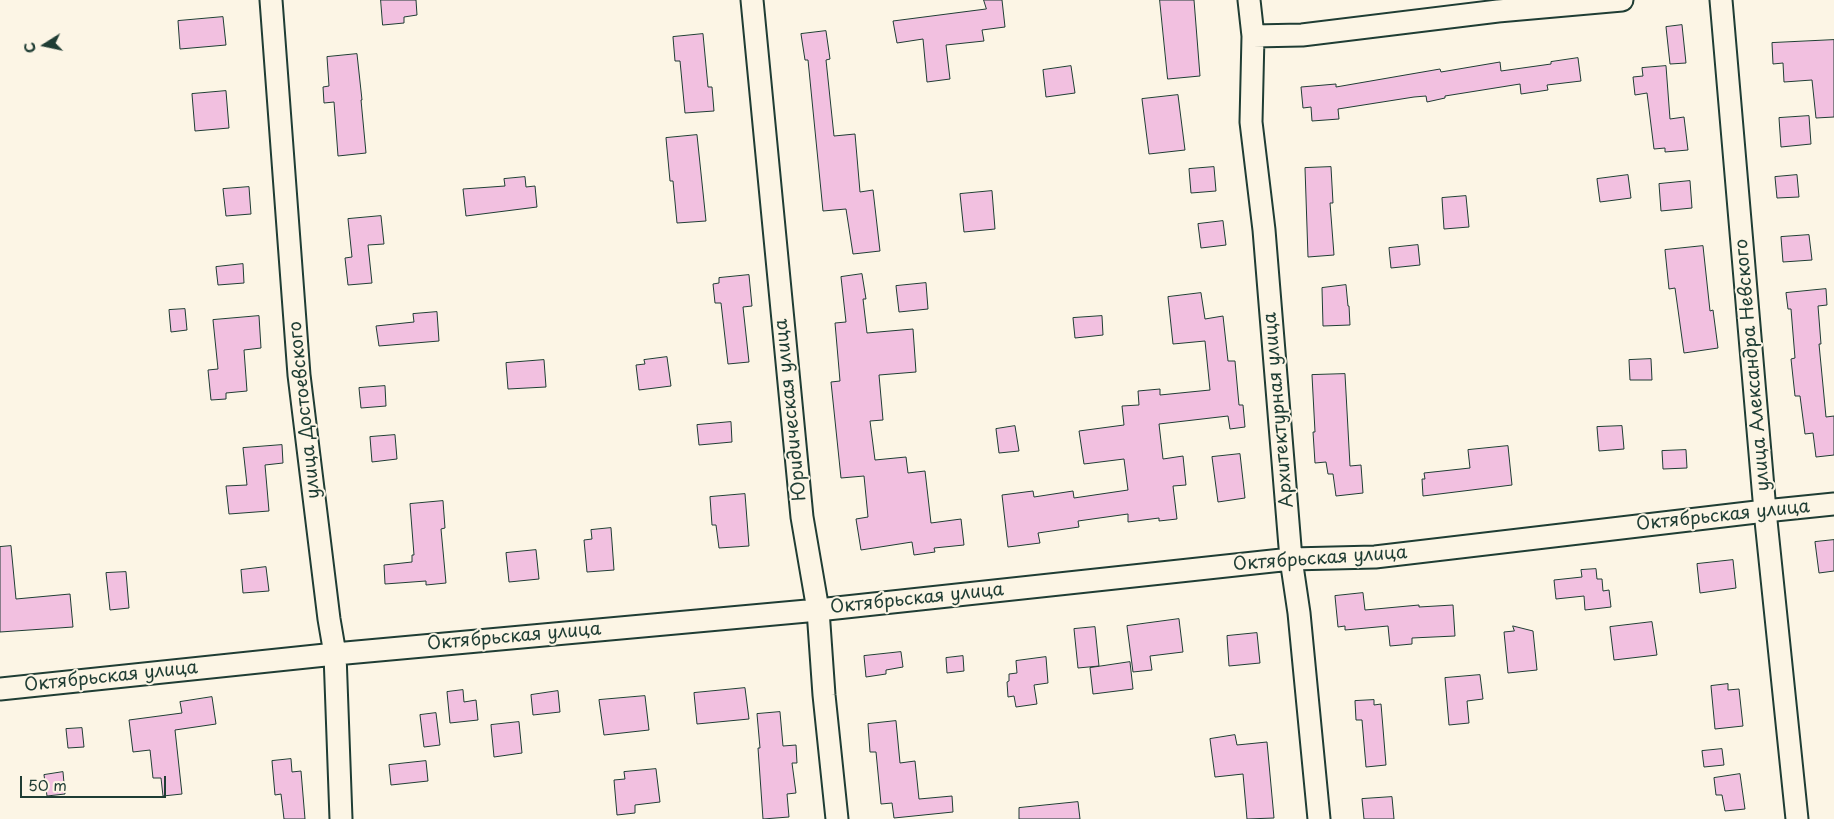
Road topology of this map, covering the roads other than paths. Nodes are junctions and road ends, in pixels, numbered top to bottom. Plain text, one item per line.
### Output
1 (271, 0) edge
2 (752, 0) edge
3 (1249, 0) edge
4 (1620, 0) edge
5 (1721, 0) edge
6 (1253, 36) junction
7 (1834, 504) edge
8 (1765, 511) junction
9 (1291, 559) junction
10 (818, 610) junction
11 (335, 654) junction
12 (0, 689) edge
13 (341, 819) edge
14 (837, 819) edge
15 (1319, 819) edge
16 (1797, 819) edge

1 - 11 street, улица Достоевского
2 - 10 street, Юридическая улица
3 - 6 street, Архитектурная улица
4 - 6 street
5 - 8 street, улица Александра Невского
6 - 9 street, Архитектурная улица
7 - 8 street, Октябрьская улица
8 - 9 street, Октябрьская улица
8 - 16 street, улица Александра Невского
9 - 10 street, Октябрьская улица
9 - 15 street, Архитектурная улица
10 - 11 street, Октябрьская улица
10 - 14 street, Юридическая улица
11 - 12 street, Октябрьская улица
11 - 13 street, улица Достоевского

